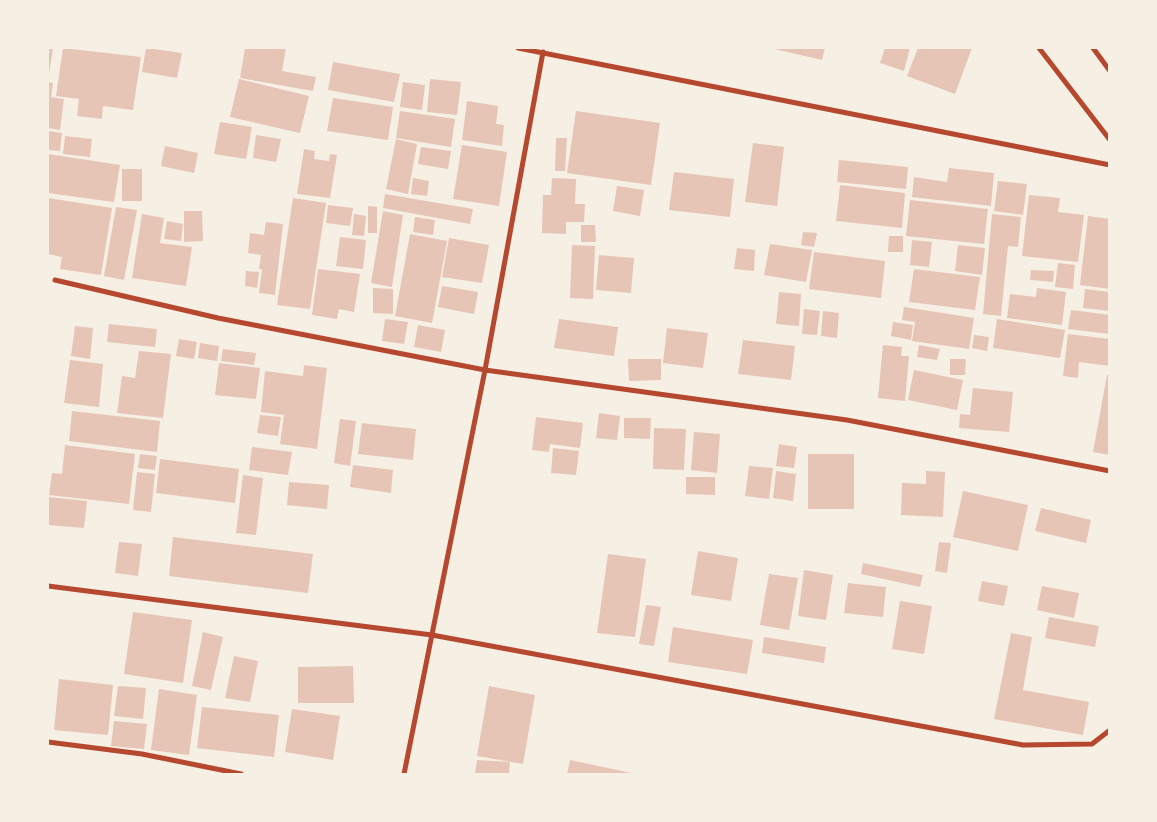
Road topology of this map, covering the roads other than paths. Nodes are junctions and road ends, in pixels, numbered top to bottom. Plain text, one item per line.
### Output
1 (518, 48) edge
2 (1039, 48) edge
3 (1093, 48) edge
4 (543, 52) junction
5 (1110, 71) edge
6 (1110, 140) edge
7 (1110, 165) edge
8 (55, 280) dead end
9 (485, 370) junction
10 (1110, 471) edge
11 (48, 586) edge
12 (432, 635) junction
13 (1110, 730) edge
14 (48, 742) edge
15 (241, 774) edge
16 (404, 774) edge

1 - 4 street
2 - 6 street
3 - 5 street
4 - 7 street
4 - 9 street
8 - 9 street
9 - 10 street
9 - 12 street
11 - 12 street
12 - 13 street
12 - 16 street
14 - 15 street

